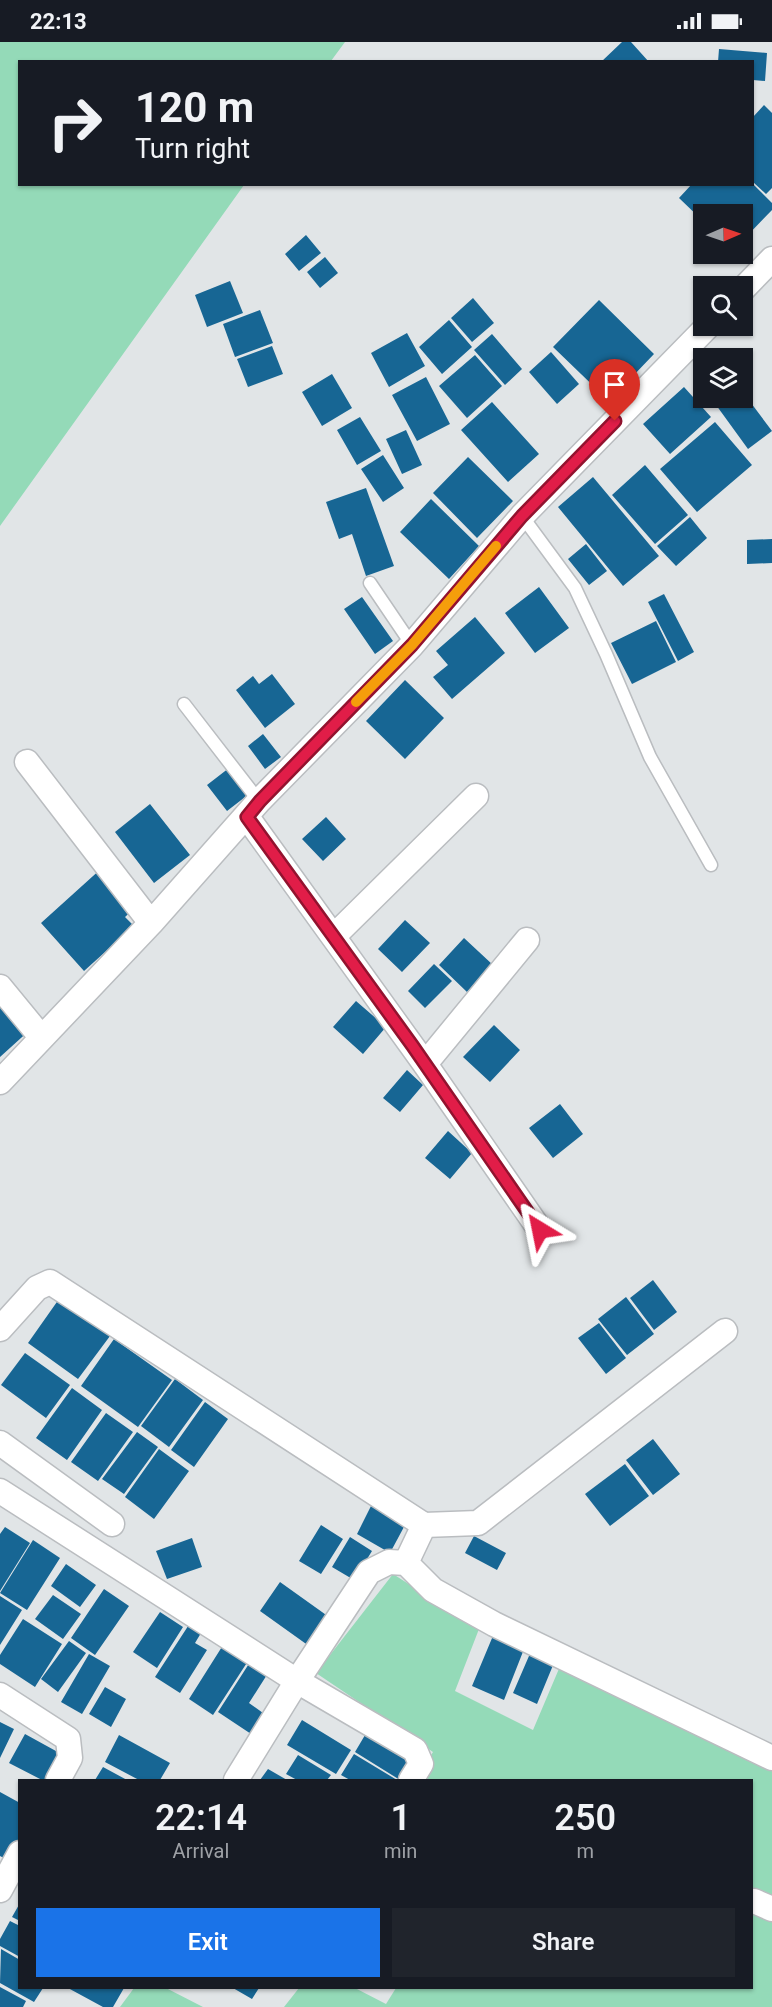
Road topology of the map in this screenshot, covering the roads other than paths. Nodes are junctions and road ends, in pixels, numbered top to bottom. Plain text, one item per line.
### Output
1 (772, 259) edge
2 (753, 279) edge
3 (698, 336) edge
4 (522, 516) junction
5 (370, 583) dead end
6 (412, 645) junction
7 (184, 704) dead end
8 (27, 762) dead end
9 (476, 796) dead end
10 (253, 809) junction
11 (711, 865) dead end
12 (151, 923) junction
13 (334, 936) junction
14 (527, 940) dead end
15 (0, 987) edge
16 (41, 1037) junction
17 (424, 1064) junction
18 (0, 1082) edge
19 (540, 1230) dead end
20 (0, 1329) edge
21 (725, 1331) dead end
22 (0, 1443) edge
23 (0, 1491) edge
24 (112, 1524) dead end
25 (424, 1525) junction
26 (406, 1563) junction
27 (297, 1681) junction
28 (0, 1695) edge
29 (772, 1758) edge
30 (59, 1779) edge
31 (237, 1779) edge
32 (412, 1779) edge
33 (18, 1857) edge
34 (0, 1890) edge

1 - 2 street
3 - 4 street
4 - 6 street
4 - 11 lane
5 - 6 lane
6 - 10 street
7 - 10 lane
8 - 12 street
9 - 13 street
10 - 12 street
10 - 13 street
12 - 16 street
13 - 17 street
14 - 17 street
15 - 16 street
16 - 18 street
17 - 19 street
20 - 25 street
21 - 25 street
22 - 24 street
23 - 27 street
25 - 26 street
26 - 27 street
26 - 29 street
27 - 31 street
27 - 32 street
28 - 30 street
33 - 34 street

